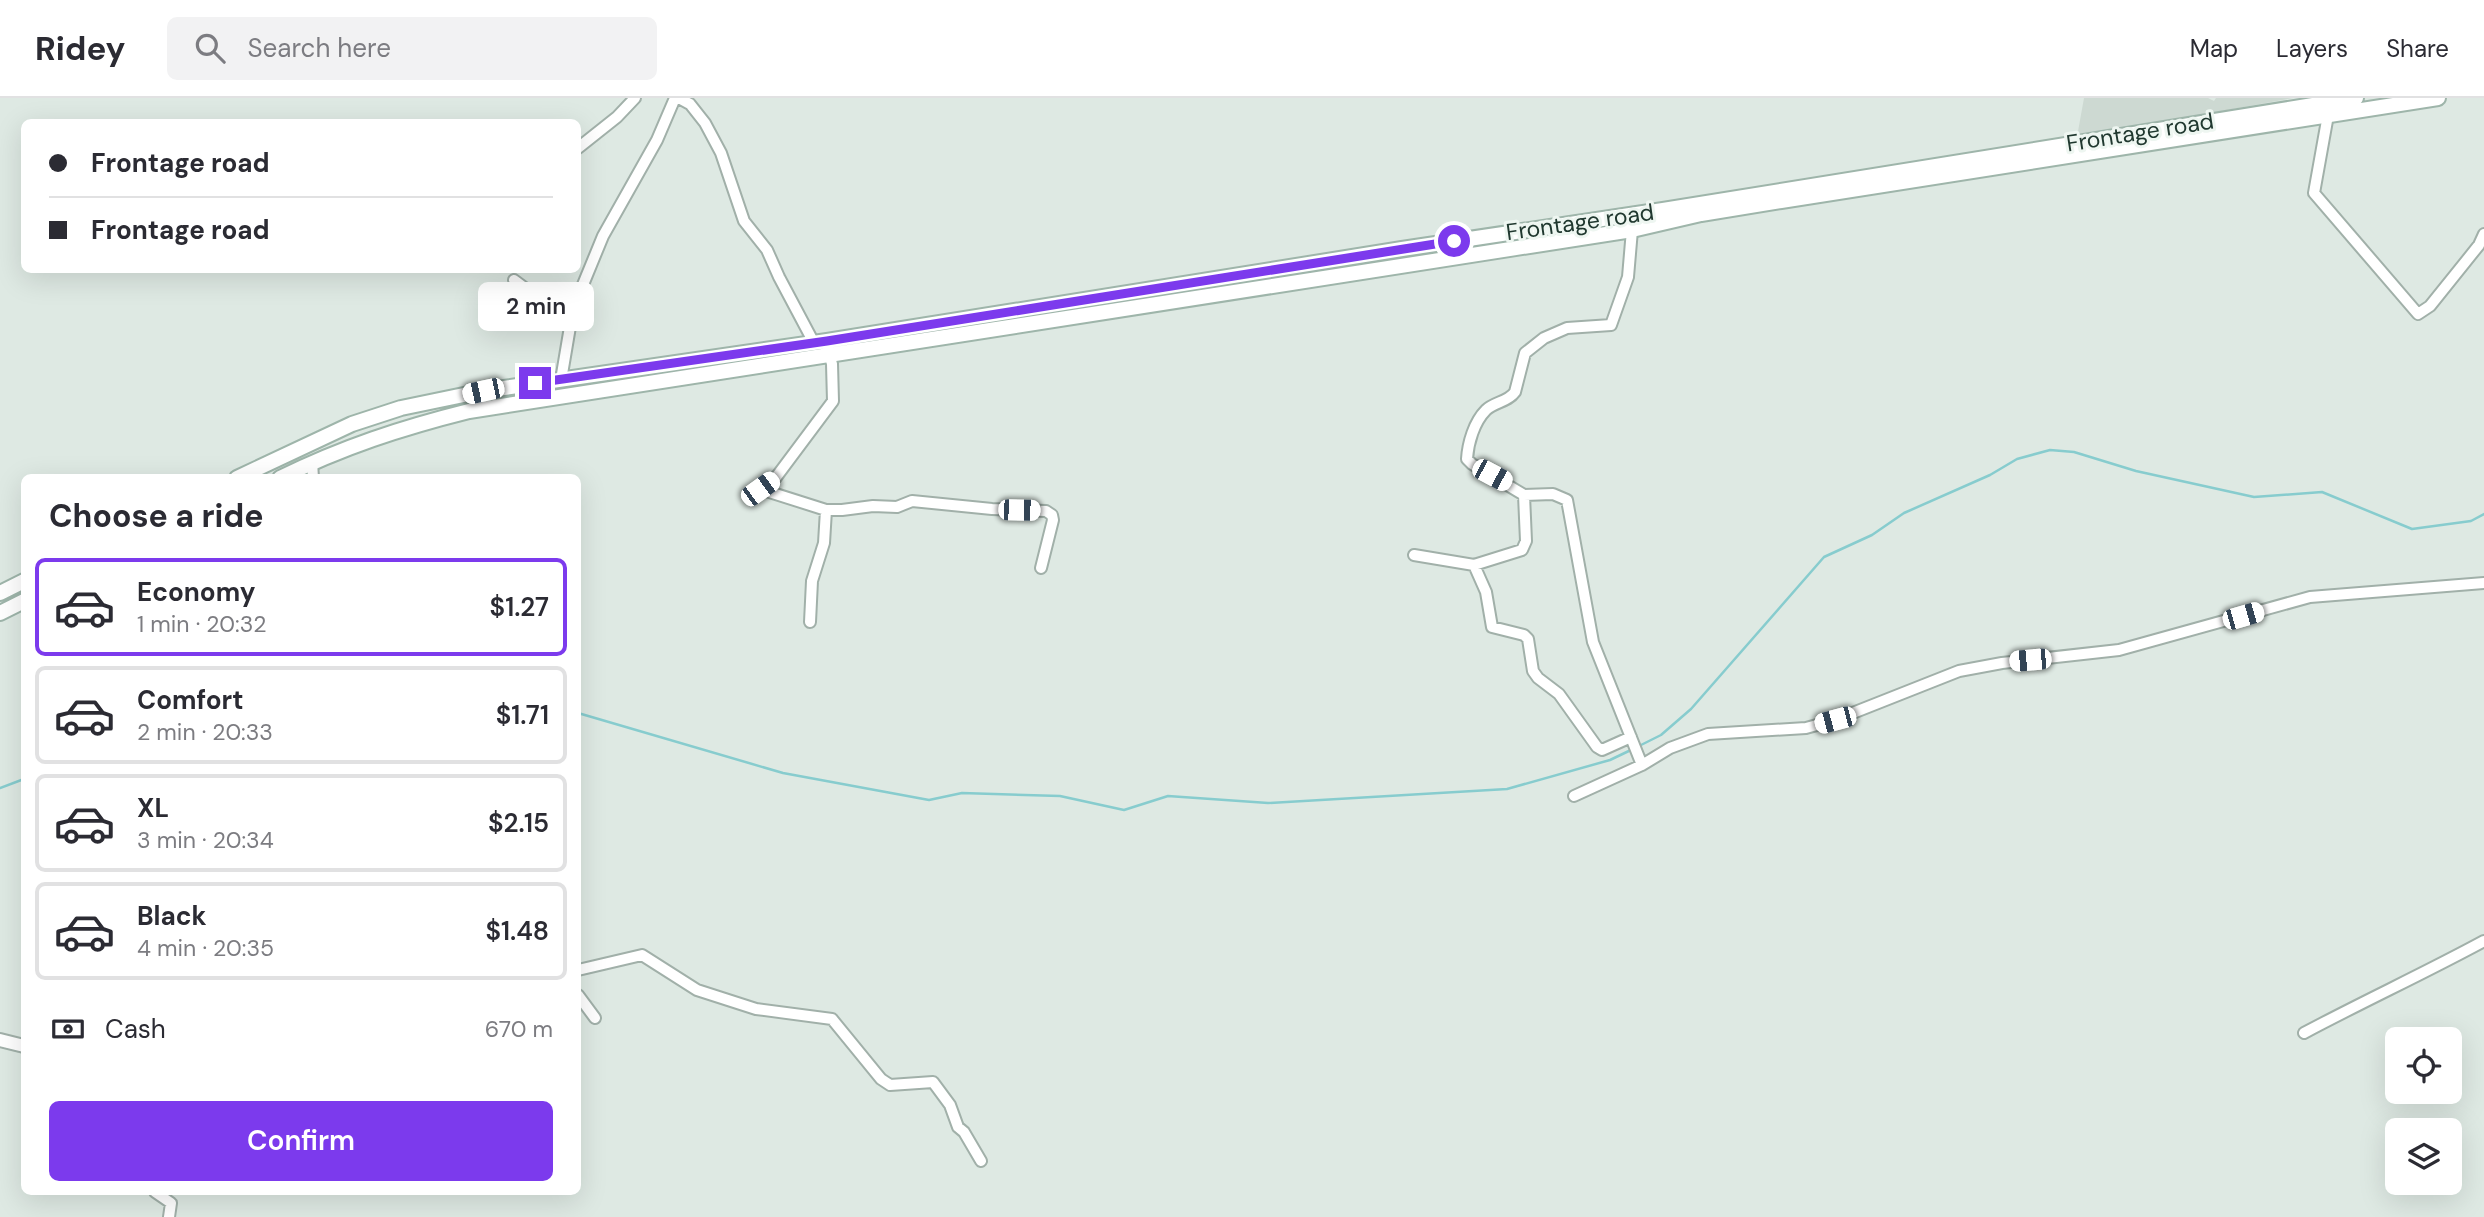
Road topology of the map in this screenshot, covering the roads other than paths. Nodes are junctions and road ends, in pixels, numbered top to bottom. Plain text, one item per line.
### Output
1 (635, 98) edge
2 (677, 98) edge
3 (2356, 98) edge
4 (2438, 98) edge
5 (2328, 116) junction
6 (581, 146) edge
7 (1632, 230) junction
8 (2484, 234) edge
9 (514, 280) dead end
10 (573, 309) junction
11 (823, 347) junction
12 (561, 380) junction
13 (330, 434) junction
14 (337, 451) junction
15 (312, 462) junction
16 (245, 474) edge
17 (288, 474) edge
18 (313, 474) edge
19 (1524, 495) junction
20 (825, 510) junction
21 (1414, 555) dead end
22 (1474, 565) junction
23 (1041, 568) dead end
24 (21, 582) edge
25 (2484, 583) edge
26 (0, 593) edge
27 (21, 602) edge
28 (0, 613) edge
29 (810, 622) dead end
30 (1632, 739) junction
31 (1641, 761) junction
32 (1573, 796) dead end
33 (2484, 941) edge
34 (581, 969) edge
35 (581, 999) edge
36 (595, 1018) dead end
37 (2304, 1033) dead end
38 (0, 1040) edge
39 (21, 1045) edge
40 (981, 1161) dead end
41 (159, 1195) edge
42 (169, 1217) edge

1 - 6 street
2 - 10 street
2 - 11 street
3 - 11 main road, Frontage road
4 - 5 main road
5 - 7 main road
5 - 8 street
7 - 11 main road
7 - 19 street
9 - 10 street
10 - 12 street
11 - 12 main road, Frontage road
11 - 14 main road
11 - 20 street
12 - 13 main road, Frontage road
13 - 14 main road
13 - 16 main road, Frontage road
14 - 15 main road
15 - 17 main road
15 - 18 street
19 - 22 street
19 - 30 street
20 - 23 street
20 - 29 street
21 - 22 street
22 - 30 street
24 - 26 main road
25 - 31 street
27 - 28 main road
30 - 31 street
31 - 32 street
33 - 37 street
34 - 40 street
35 - 36 street
38 - 39 street
41 - 42 street

